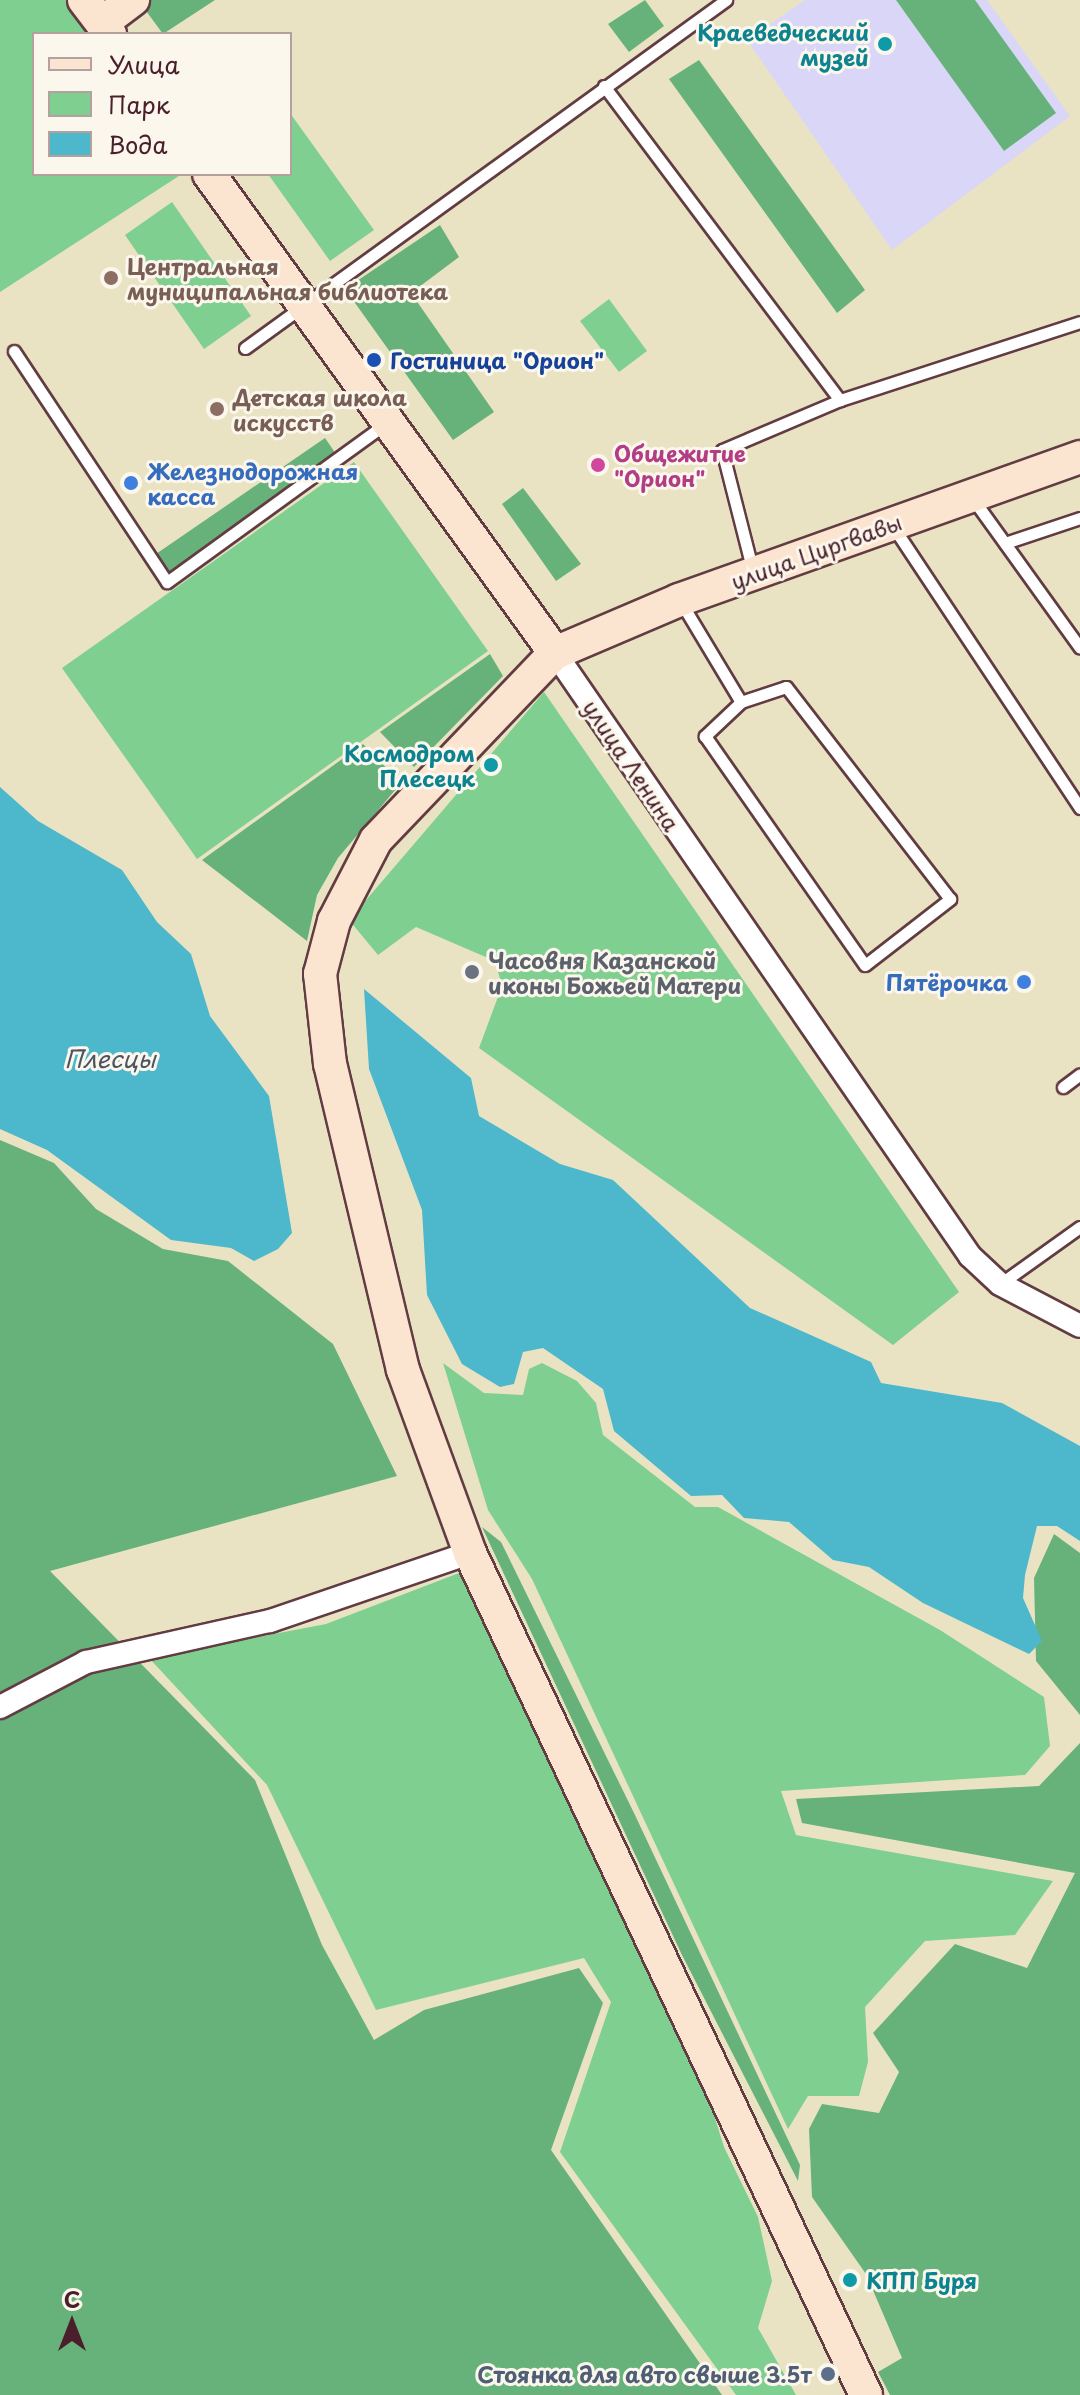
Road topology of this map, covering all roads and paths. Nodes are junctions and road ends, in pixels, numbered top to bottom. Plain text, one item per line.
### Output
1 (133, 0) edge
2 (726, 0) edge
3 (99, 19) edge
4 (604, 86) junction
5 (210, 176) edge
6 (302, 305) junction
7 (1080, 322) edge
8 (245, 348) dead end
9 (14, 351) dead end
10 (840, 400) junction
11 (385, 424) junction
12 (1080, 457) edge
13 (971, 496) junction
14 (1080, 518) edge
15 (891, 524) junction
16 (1005, 543) junction
17 (753, 573) junction
18 (679, 600) junction
19 (1074, 630) edge
20 (1080, 648) edge
21 (555, 653) junction
22 (741, 702) junction
23 (1080, 808) edge
24 (1080, 1074) edge
25 (1063, 1087) dead end
26 (1080, 1227) edge
27 (1000, 1284) junction
28 (1080, 1326) edge
29 (470, 1553) junction
30 (0, 1707) edge
31 (866, 2395) edge

1 - 3 main road
2 - 4 lane
4 - 6 lane
4 - 10 lane
5 - 6 main road, улица Ленина
6 - 8 lane
6 - 11 main road, улица Ленина
7 - 10 lane
9 - 11 lane
10 - 17 lane
11 - 21 main road, улица Ленина
12 - 13 main road, улица Циргвавы
13 - 15 main road, улица Циргвавы
13 - 16 lane
14 - 16 lane
15 - 17 main road, улица Циргвавы
15 - 23 lane
16 - 19 lane
17 - 18 main road, улица Циргвавы
18 - 21 main road, улица Циргвавы
18 - 22 lane
19 - 20 lane
21 - 27 street, улица Ленина
21 - 29 main road
22 - 22 lane
24 - 25 lane
26 - 27 lane
27 - 28 street, улица Ленина
29 - 30 street
29 - 31 main road

